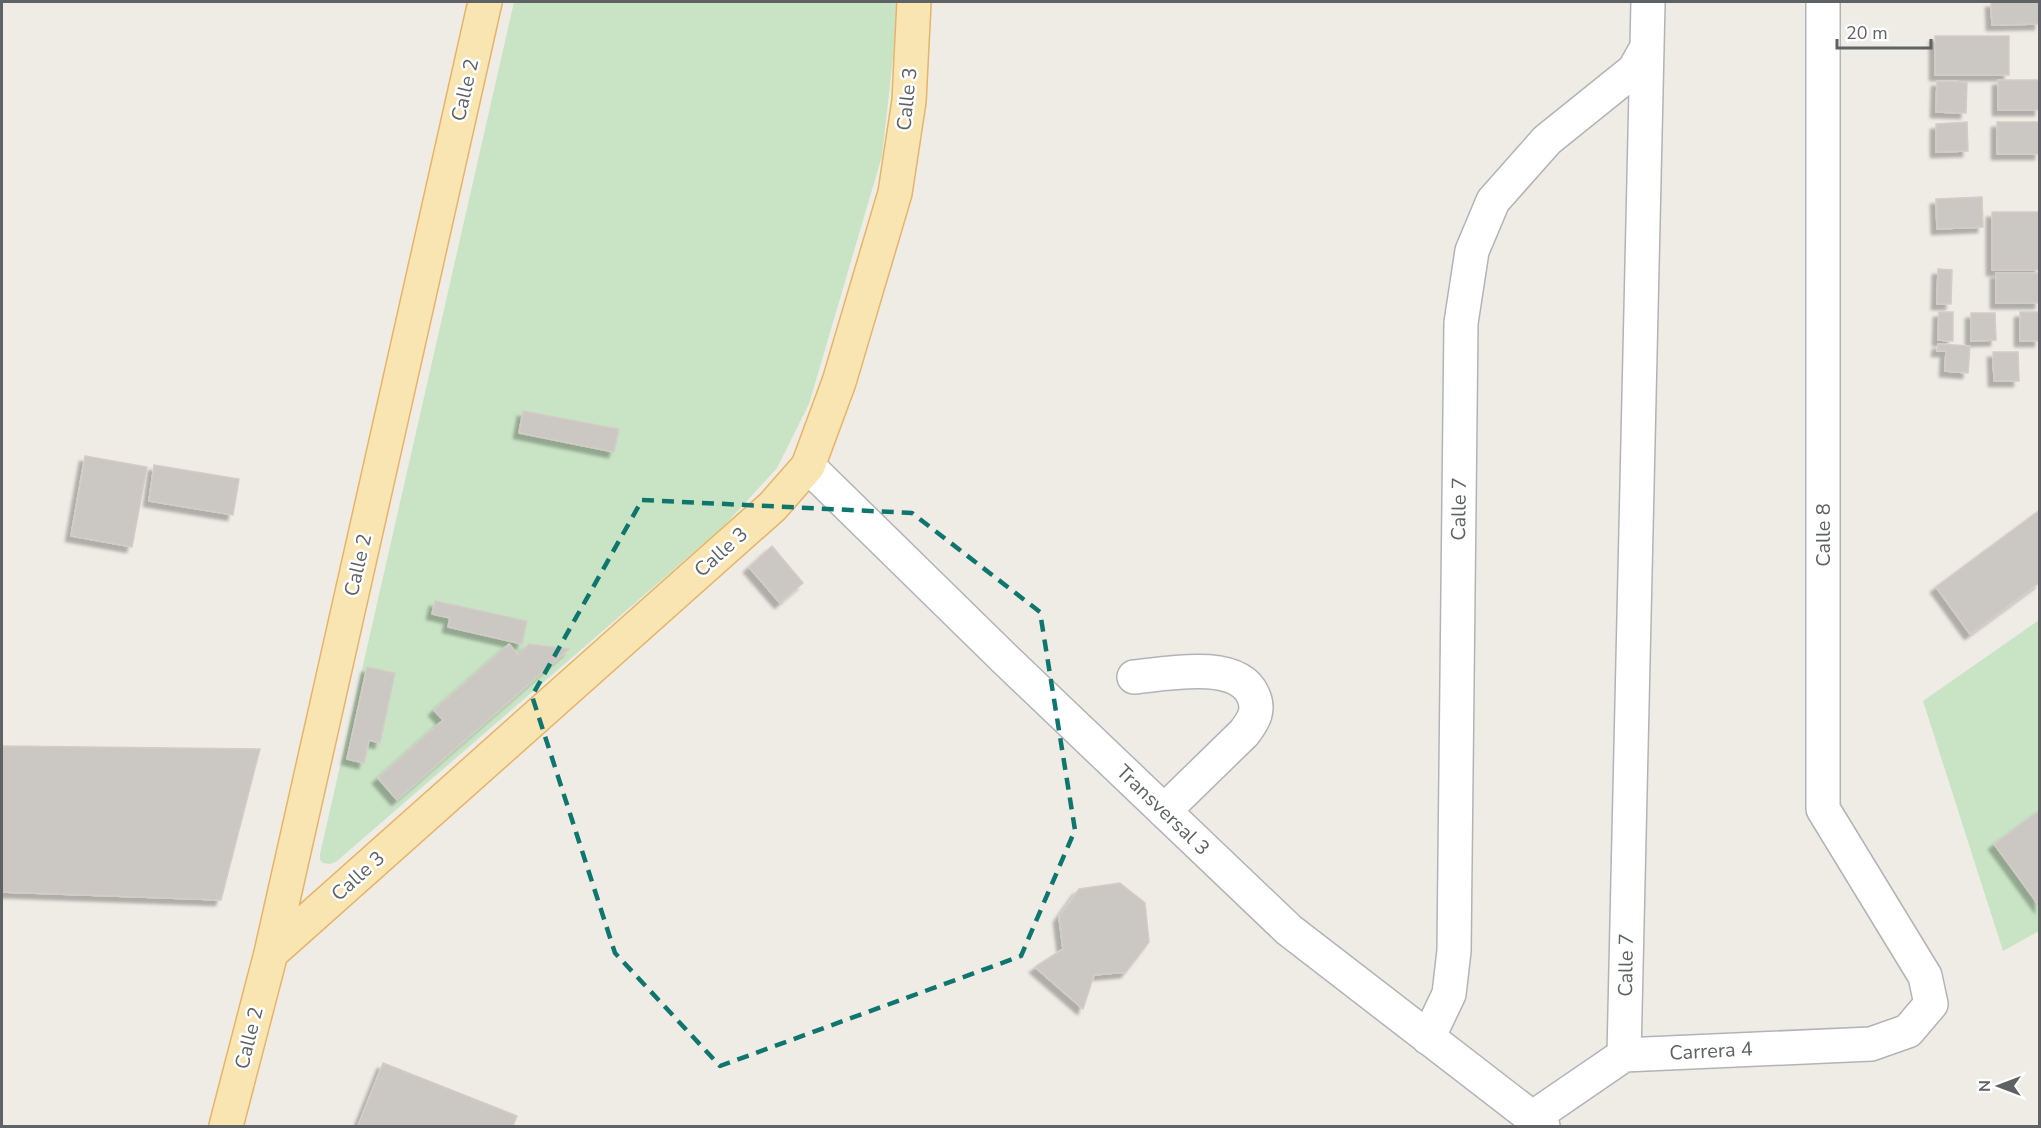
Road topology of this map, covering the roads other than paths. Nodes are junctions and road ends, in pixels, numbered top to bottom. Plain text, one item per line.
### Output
1 (485, 2) edge
2 (914, 2) edge
3 (1648, 2) edge
4 (1823, 2) edge
5 (1647, 47) junction
6 (808, 466) junction
7 (1134, 677) dead end
8 (1164, 811) junction
9 (271, 953) junction
10 (1908, 1031) joint
11 (1428, 1038) junction
12 (1624, 1055) junction
13 (1537, 1122) edge
14 (226, 1126) edge

1 - 9 main road, Calle 2
2 - 6 main road, Calle 3
3 - 5 street, Calle 7
4 - 10 street, Calle 8
5 - 11 street, Calle 7
5 - 12 street, Calle 7
6 - 8 street, Transversal 3
6 - 9 main road, Calle 3
7 - 8 street
8 - 11 street, Transversal 3
9 - 14 main road, Calle 2
10 - 12 street, Carrera 4
11 - 13 street, Transversal 3
12 - 13 street

